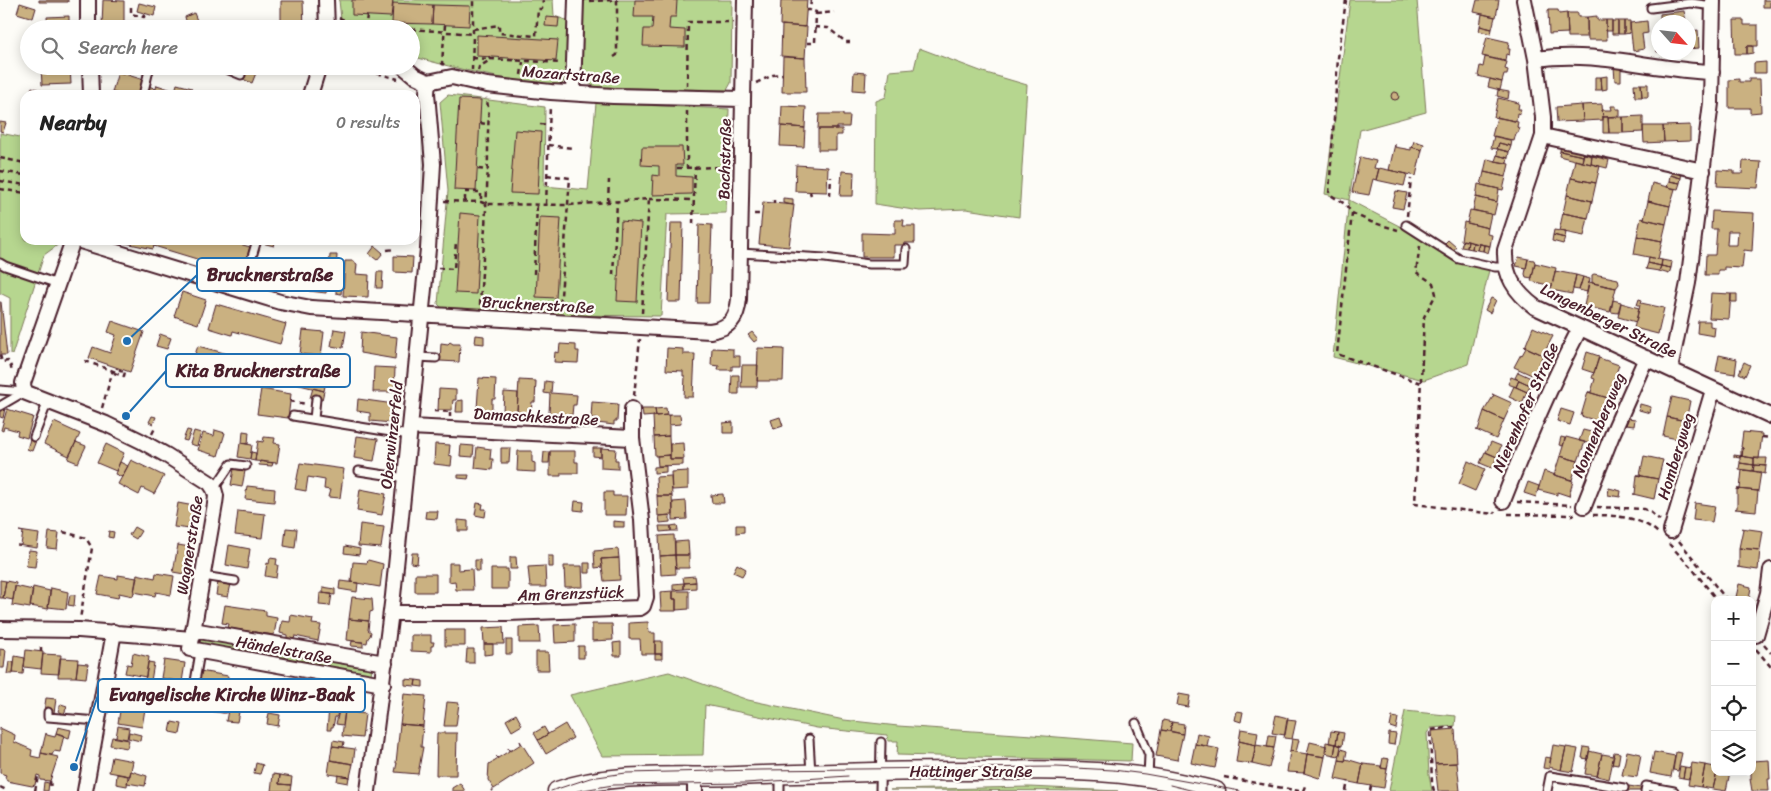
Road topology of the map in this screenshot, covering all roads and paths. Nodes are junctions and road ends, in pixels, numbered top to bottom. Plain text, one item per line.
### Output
1 (88, 0) edge
2 (473, 0) edge
3 (543, 0) edge
4 (617, 0) edge
5 (745, 0) edge
6 (811, 0) edge
7 (1346, 0) edge
8 (1524, 0) edge
9 (576, 1) edge
10 (1713, 3) edge
11 (131, 7) dead end
12 (327, 7) edge
13 (1651, 8) dead end
14 (806, 10) dead end
15 (810, 10) junction
16 (834, 12) dead end
17 (145, 13) dead end
18 (816, 14) junction
19 (367, 16) dead end
20 (88, 20) edge
21 (327, 20) edge
22 (351, 20) edge
23 (366, 20) edge
24 (744, 23) junction
25 (445, 25) dead end
26 (816, 27) junction
27 (473, 29) junction
28 (420, 30) edge
29 (444, 31) junction
30 (473, 34) junction
31 (807, 42) dead end
32 (850, 42) dead end
33 (614, 57) dead end
34 (472, 58) junction
35 (490, 58) junction
36 (1536, 59) junction
37 (575, 64) junction
38 (1712, 72) junction
39 (783, 74) dead end
40 (90, 75) edge
41 (148, 75) edge
42 (317, 75) edge
43 (411, 75) edge
44 (452, 77) junction
45 (471, 81) junction
46 (428, 82) junction
47 (488, 85) junction
48 (91, 90) edge
49 (144, 90) edge
50 (312, 90) edge
51 (551, 92) junction
52 (573, 93) junction
53 (743, 94) junction
54 (686, 97) junction
55 (480, 123) dead end
56 (488, 124) junction
57 (540, 124) dead end
58 (549, 125) junction
59 (1543, 136) junction
60 (548, 145) junction
61 (572, 148) dead end
62 (0, 158) edge
63 (20, 163) edge
64 (695, 167) junction
65 (741, 167) junction
66 (677, 168) dead end
67 (687, 168) junction
68 (478, 169) dead end
69 (488, 170) junction
70 (0, 171) edge
71 (1703, 171) junction
72 (20, 175) edge
73 (547, 175) junction
74 (831, 177) dead end
75 (1411, 179) dead end
76 (609, 180) dead end
77 (0, 181) edge
78 (20, 184) edge
79 (694, 188) junction
80 (0, 189) edge
81 (20, 192) edge
82 (690, 196) dead end
83 (830, 196) dead end
84 (649, 199) junction
85 (694, 200) junction
86 (431, 201) junction
87 (465, 201) junction
88 (617, 201) junction
89 (481, 202) junction
90 (608, 202) junction
91 (486, 204) junction
92 (537, 204) junction
93 (546, 204) junction
94 (568, 205) junction
95 (1352, 213) junction
96 (693, 224) dead end
97 (1409, 226) junction
98 (1422, 235) junction
99 (456, 241) dead end
100 (72, 245) edge
101 (94, 245) edge
102 (256, 245) edge
103 (640, 245) dead end
104 (646, 245) junction
105 (395, 249) dead end
106 (906, 249) dead end
107 (387, 250) dead end
108 (740, 253) junction
109 (0, 263) edge
110 (427, 267) junction
111 (1506, 267) junction
112 (534, 274) dead end
113 (613, 276) dead end
114 (638, 286) dead end
115 (644, 286) junction
116 (59, 288) junction
117 (242, 290) junction
118 (561, 301) dead end
119 (480, 303) dead end
120 (643, 308) dead end
121 (422, 315) junction
122 (734, 318) joint
123 (641, 327) junction
124 (1580, 328) junction
125 (0, 355) edge
126 (417, 357) junction
127 (436, 358) dead end
128 (1646, 358) junction
129 (8, 361) dead end
130 (85, 361) dead end
131 (1670, 369) junction
132 (112, 371) junction
133 (1421, 383) junction
134 (0, 390) edge
135 (1713, 390) junction
136 (24, 392) junction
137 (48, 401) junction
138 (290, 402) dead end
139 (316, 402) joint
140 (0, 406) edge
141 (101, 410) dead end
142 (450, 410) dead end
143 (632, 410) joint
144 (434, 412) dead end
145 (293, 416) dead end
146 (1771, 416) edge
147 (314, 420) junction
148 (410, 431) junction
149 (34, 437) dead end
150 (1762, 437) dead end
151 (632, 438) junction
152 (1771, 438) edge
153 (246, 466) dead end
154 (359, 471) dead end
155 (405, 478) junction
156 (214, 489) junction
157 (1503, 501) junction
158 (1586, 512) junction
159 (1494, 514) junction
160 (63, 532) dead end
161 (1667, 537) junction
162 (1771, 570) edge
163 (203, 576) junction
164 (236, 581) dead end
165 (1714, 596) edge
166 (1723, 596) edge
167 (391, 612) junction
168 (0, 629) edge
169 (78, 630) junction
170 (114, 632) junction
171 (192, 634) junction
172 (1756, 639) edge
173 (200, 652) junction
174 (1771, 653) edge
175 (385, 663) junction
176 (1771, 667) edge
177 (382, 684) junction
178 (224, 708) dead end
179 (48, 712) dead end
180 (98, 720) junction
181 (1136, 723) dead end
182 (1454, 727) dead end
183 (809, 740) dead end
184 (881, 742) dead end
185 (881, 771) junction
186 (811, 774) junction
187 (38, 776) dead end
188 (1148, 777) junction
189 (1232, 778) dead end
190 (50, 781) dead end
191 (1348, 782) dead end
192 (780, 783) edge
193 (695, 784) edge
194 (1305, 786) dead end
195 (1371, 786) dead end
196 (0, 787) edge
197 (579, 788) edge
198 (1624, 788) dead end
199 (50, 789) edge
200 (1279, 789) edge
201 (8, 791) edge
202 (35, 791) edge
203 (85, 791) edge
204 (368, 791) edge
205 (557, 791) edge
206 (880, 791) edge
207 (1216, 791) edge
208 (1290, 791) edge
209 (1299, 791) edge
210 (1303, 791) edge
211 (1346, 791) edge
212 (1370, 791) edge
213 (1434, 791) edge
214 (1547, 791) edge
215 (1645, 791) edge
216 (1674, 791) edge

1 - 20 street
2 - 27 path
3 - 27 path
4 - 9 path
4 - 33 path
5 - 24 street, Bachstraße
6 - 15 path
7 - 95 path
8 - 36 street, Langenberger Straße
9 - 37 street
10 - 13 lane
10 - 38 street
11 - 17 path
12 - 21 street
12 - 22 path
14 - 15 path
15 - 18 path
16 - 18 path
18 - 26 path
19 - 23 path
24 - 53 street, Bachstraße
24 - 54 path
25 - 29 path
26 - 31 path
26 - 32 path
27 - 30 path
28 - 29 path
29 - 30 path
29 - 44 path
30 - 34 path
34 - 35 path
34 - 45 path
35 - 37 path
35 - 45 path
36 - 38 street
36 - 59 street, Langenberger Straße
37 - 52 street
38 - 71 street
39 - 53 path
40 - 48 street
41 - 49 lane
42 - 50 street
43 - 46 street
44 - 45 street, Mozartstraße
44 - 46 street, Mozartstraße
45 - 47 street, Mozartstraße
46 - 86 street, Oberwinzerfeld
47 - 51 street, Mozartstraße
47 - 56 path
51 - 52 street, Mozartstraße
51 - 58 path
52 - 54 street, Mozartstraße
53 - 54 street, Mozartstraße
53 - 65 street, Bachstraße
54 - 67 path
55 - 56 path
56 - 69 path
57 - 58 path
58 - 60 path
59 - 71 street
59 - 111 street, Langenberger Straße
60 - 61 path
60 - 73 path
62 - 63 path
64 - 65 path
64 - 67 path
64 - 79 path
65 - 108 street, Bachstraße
66 - 67 path
68 - 69 path
69 - 91 path
70 - 72 path
71 - 131 street
73 - 93 path
73 - 94 path
74 - 83 path
75 - 97 path
76 - 90 path
77 - 78 path
79 - 82 path
79 - 85 path
80 - 81 path
84 - 85 path
84 - 88 path
84 - 104 path
85 - 96 path
86 - 87 path
86 - 110 street, Oberwinzerfeld
87 - 89 path
87 - 89 path
88 - 90 path
88 - 113 path
89 - 91 path
90 - 94 path
91 - 92 path
91 - 119 path
92 - 93 path
92 - 112 path
93 - 94 path
94 - 118 path
95 - 97 path
95 - 133 path
97 - 98 lane
98 - 111 lane
98 - 133 path
99 - 110 path
100 - 116 street
101 - 117 street, Brucknerstraße
102 - 117 lane
103 - 104 path
104 - 115 path
105 - 107 path
106 - 108 lane
108 - 122 street, Bachstraße
109 - 116 lane
110 - 121 street, Oberwinzerfeld
111 - 124 street, Langenberger Straße
114 - 115 path
115 - 120 path
116 - 136 street
117 - 121 street, Brucknerstraße
121 - 123 street, Brucknerstraße
121 - 126 street, Oberwinzerfeld
122 - 123 street, Brucknerstraße
123 - 143 path
124 - 128 street, Langenberger Straße
124 - 157 street, Nierenhofer Straße
125 - 129 path
126 - 127 lane
126 - 148 street, Oberwinzerfeld
128 - 131 street, Langenberger Straße
128 - 158 street, Nonnenbergweg
130 - 132 path
131 - 135 street, Langenberger Straße
132 - 132 path
132 - 141 path
133 - 159 path
134 - 136 lane
135 - 146 street, Langenberger Straße
135 - 161 street, Hombergweg
136 - 137 street, Wagnerstraße
136 - 140 lane
137 - 149 lane
137 - 156 street, Wagnerstraße
138 - 139 path
139 - 147 lane
142 - 144 path
143 - 151 street
145 - 147 lane
147 - 148 lane
148 - 151 street, Damaschkestraße
148 - 155 street, Oberwinzerfeld
150 - 152 path
151 - 167 street, Am Grenzstück
153 - 156 lane
154 - 155 lane
155 - 167 street, Oberwinzerfeld
156 - 163 street, Wagnerstraße
157 - 158 path
157 - 159 path
158 - 159 path
158 - 161 path
158 - 161 path
160 - 169 path
161 - 165 path
161 - 166 path
162 - 172 street
163 - 164 lane
163 - 171 street, Wagnerstraße
167 - 175 street, Oberwinzerfeld
168 - 169 street, Händelstraße
169 - 170 street, Händelstraße
170 - 171 street, Händelstraße
170 - 180 street
171 - 173 street
171 - 175 street, Händelstraße
172 - 174 path
172 - 176 path
173 - 177 street, Händelstraße
173 - 178 lane
175 - 177 street, Oberwinzerfeld
177 - 204 street, Oberwinzerfeld
179 - 180 lane
180 - 203 street
181 - 188 lane
182 - 213 path
183 - 186 lane
184 - 185 lane
185 - 186 street, Hattinger Straße
185 - 188 street, Hattinger Straße
185 - 206 lane
186 - 192 street, Hattinger Straße
187 - 202 path
188 - 207 street, Hattinger Straße
189 - 209 path
190 - 199 path
191 - 211 path
192 - 193 street, Hattinger Straße
193 - 197 street, Hattinger Straße
194 - 210 path
195 - 212 path
196 - 201 path
197 - 205 street, Hattinger Straße
198 - 214 lane
200 - 208 path
215 - 216 lane

